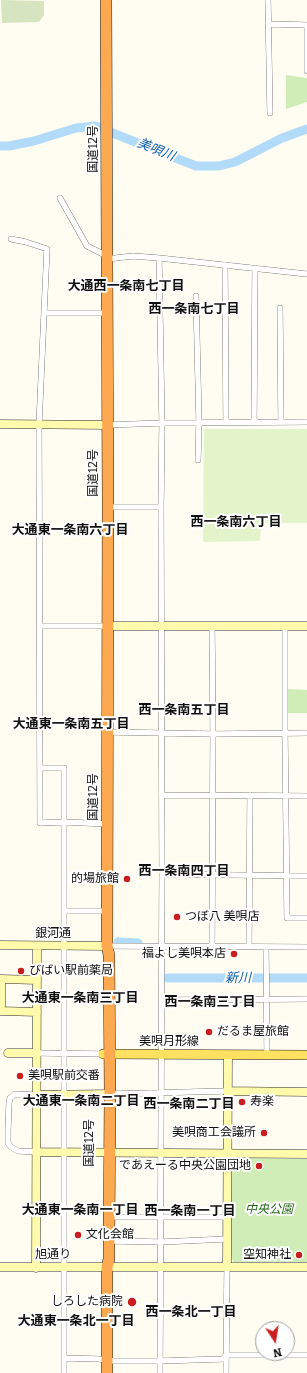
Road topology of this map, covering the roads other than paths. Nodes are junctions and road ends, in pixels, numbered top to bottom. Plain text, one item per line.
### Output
1 (106, 0) edge
2 (268, 0) edge
3 (268, 24) junction
4 (307, 25) edge
5 (307, 72) edge
6 (270, 113) dead end
7 (60, 198) dead end
8 (11, 239) dead end
9 (107, 257) junction
10 (159, 258) junction
11 (225, 265) junction
12 (255, 268) junction
13 (307, 274) edge
14 (196, 296) dead end
15 (280, 308) dead end
16 (44, 313) junction
17 (107, 313) junction
18 (199, 422) junction
19 (226, 422) junction
20 (254, 422) junction
21 (281, 422) junction
22 (307, 422) edge
23 (162, 423) junction
24 (0, 424) edge
25 (39, 425) junction
26 (107, 425) junction
27 (198, 460) dead end
28 (108, 507) junction
29 (161, 507) junction
30 (40, 626) junction
31 (107, 626) junction
32 (162, 626) junction
33 (212, 626) junction
34 (307, 626) edge
35 (285, 627) junction
36 (107, 732) junction
37 (162, 733) junction
38 (285, 733) junction
39 (307, 733) edge
40 (213, 734) junction
41 (40, 768) junction
42 (162, 795) junction
43 (212, 795) junction
44 (250, 795) junction
45 (285, 795) junction
46 (307, 796) edge
47 (64, 822) junction
48 (107, 824) junction
49 (162, 874) junction
50 (212, 874) junction
51 (250, 875) junction
52 (286, 876) junction
53 (307, 876) edge
54 (107, 911) junction
55 (64, 912) junction
56 (307, 918) edge
57 (0, 946) edge
58 (36, 946) junction
59 (65, 946) junction
60 (107, 946) junction
61 (162, 947) junction
62 (212, 947) junction
63 (249, 947) junction
64 (307, 947) edge
65 (266, 948) junction
66 (37, 980) junction
67 (266, 999) junction
68 (307, 999) edge
69 (162, 1000) junction
70 (37, 1012) junction
71 (8, 1053) dead end
72 (37, 1053) junction
73 (64, 1054) junction
74 (106, 1054) junction
75 (267, 1054) junction
76 (162, 1055) junction
77 (228, 1055) junction
78 (307, 1055) edge
79 (227, 1091) junction
80 (307, 1092) edge
81 (162, 1093) junction
82 (64, 1094) junction
83 (106, 1094) junction
84 (37, 1095) junction
85 (37, 1152) junction
86 (65, 1152) junction
87 (106, 1152) junction
88 (162, 1153) junction
89 (227, 1153) junction
90 (307, 1154) edge
91 (109, 1217) junction
92 (161, 1217) junction
93 (226, 1217) junction
94 (227, 1239) junction
95 (109, 1241) junction
96 (161, 1242) junction
97 (307, 1266) edge
98 (0, 1267) edge
99 (106, 1267) junction
100 (162, 1267) junction
101 (227, 1267) junction
102 (36, 1268) junction
103 (64, 1268) junction
104 (226, 1355) junction
105 (307, 1355) edge
106 (64, 1358) junction
107 (106, 1360) junction
108 (160, 1361) junction
109 (64, 1373) edge
110 (107, 1373) edge
111 (160, 1373) edge
112 (226, 1373) edge

1 - 9 highway, 国道12号
2 - 3 street
3 - 4 street
3 - 6 street
4 - 5 street
7 - 9 street
8 - 16 street
9 - 10 street
9 - 17 highway, 国道12号
10 - 11 street
10 - 23 street
11 - 12 street
11 - 19 street
12 - 13 street
12 - 20 street
14 - 18 street
15 - 21 street
16 - 17 street
16 - 25 street
17 - 26 highway, 国道12号
18 - 19 street
18 - 23 street
18 - 27 street
19 - 20 street
20 - 21 street
21 - 22 street
23 - 26 street
23 - 29 street
24 - 25 street
25 - 26 street
25 - 30 street
26 - 28 highway, 国道12号
28 - 29 street
28 - 31 highway, 国道12号
29 - 32 street
30 - 31 street
30 - 41 street
31 - 32 street
31 - 36 highway, 国道12号
32 - 33 street
32 - 37 street
33 - 35 street
33 - 40 street
34 - 35 street
35 - 38 street
36 - 37 street
36 - 48 highway, 国道12号
37 - 40 street
37 - 42 street
38 - 39 street
38 - 40 street
38 - 45 street
40 - 43 street
41 - 47 street
41 - 47 street
42 - 43 street
42 - 49 street
43 - 44 street
43 - 50 street
44 - 45 street
44 - 51 street
45 - 46 street
45 - 52 street
47 - 48 street
47 - 55 street
48 - 54 highway, 国道12号
49 - 50 street
49 - 61 street
50 - 51 street
50 - 62 street
51 - 52 street
51 - 63 street
52 - 53 street
52 - 56 street
54 - 55 street
54 - 60 highway, 国道12号
55 - 59 street
57 - 58 street, 銀河通
58 - 59 street, 銀河通
58 - 66 street
59 - 60 street, 銀河通
59 - 73 street
60 - 61 street
60 - 74 highway, 国道12号
61 - 62 street
61 - 69 street
62 - 63 street
63 - 65 street
64 - 65 street
65 - 67 street
66 - 70 street
66 - 70 street
67 - 68 street
67 - 69 street
67 - 75 street
69 - 76 street
70 - 72 street
71 - 72 street
72 - 73 street
72 - 84 street
73 - 74 street
73 - 82 street
74 - 76 main road, 美唄月形線
74 - 83 highway, 国道12号
75 - 77 main road, 美唄月形線
75 - 78 main road, 美唄月形線
76 - 77 main road, 美唄月形線
76 - 81 street
77 - 79 street
79 - 80 street
79 - 81 street
79 - 89 street
81 - 83 street
81 - 88 street
82 - 83 street
82 - 84 street
82 - 86 street
83 - 87 highway, 国道12号
84 - 85 street
84 - 85 street
85 - 86 street
85 - 102 street
86 - 87 street
86 - 103 street
87 - 88 street
87 - 91 highway, 国道12号
87 - 99 highway, 国道12号
88 - 89 street
88 - 92 street
89 - 90 street
89 - 93 street
91 - 92 street
91 - 95 highway, 国道12号
92 - 93 street
92 - 96 street
93 - 94 street
94 - 96 street
94 - 101 street
95 - 96 street
95 - 99 highway, 国道12号
96 - 100 street
97 - 101 street, 旭通り
98 - 102 street, 旭通り
99 - 100 street, 旭通り
99 - 103 street, 旭通り
99 - 107 highway, 国道12号
100 - 101 street, 旭通り
100 - 108 street
101 - 104 street
102 - 103 street, 旭通り
103 - 106 street
104 - 105 street
104 - 108 street
104 - 112 street
106 - 107 street
106 - 109 street
107 - 108 street
107 - 110 highway, 国道12号
108 - 111 street

